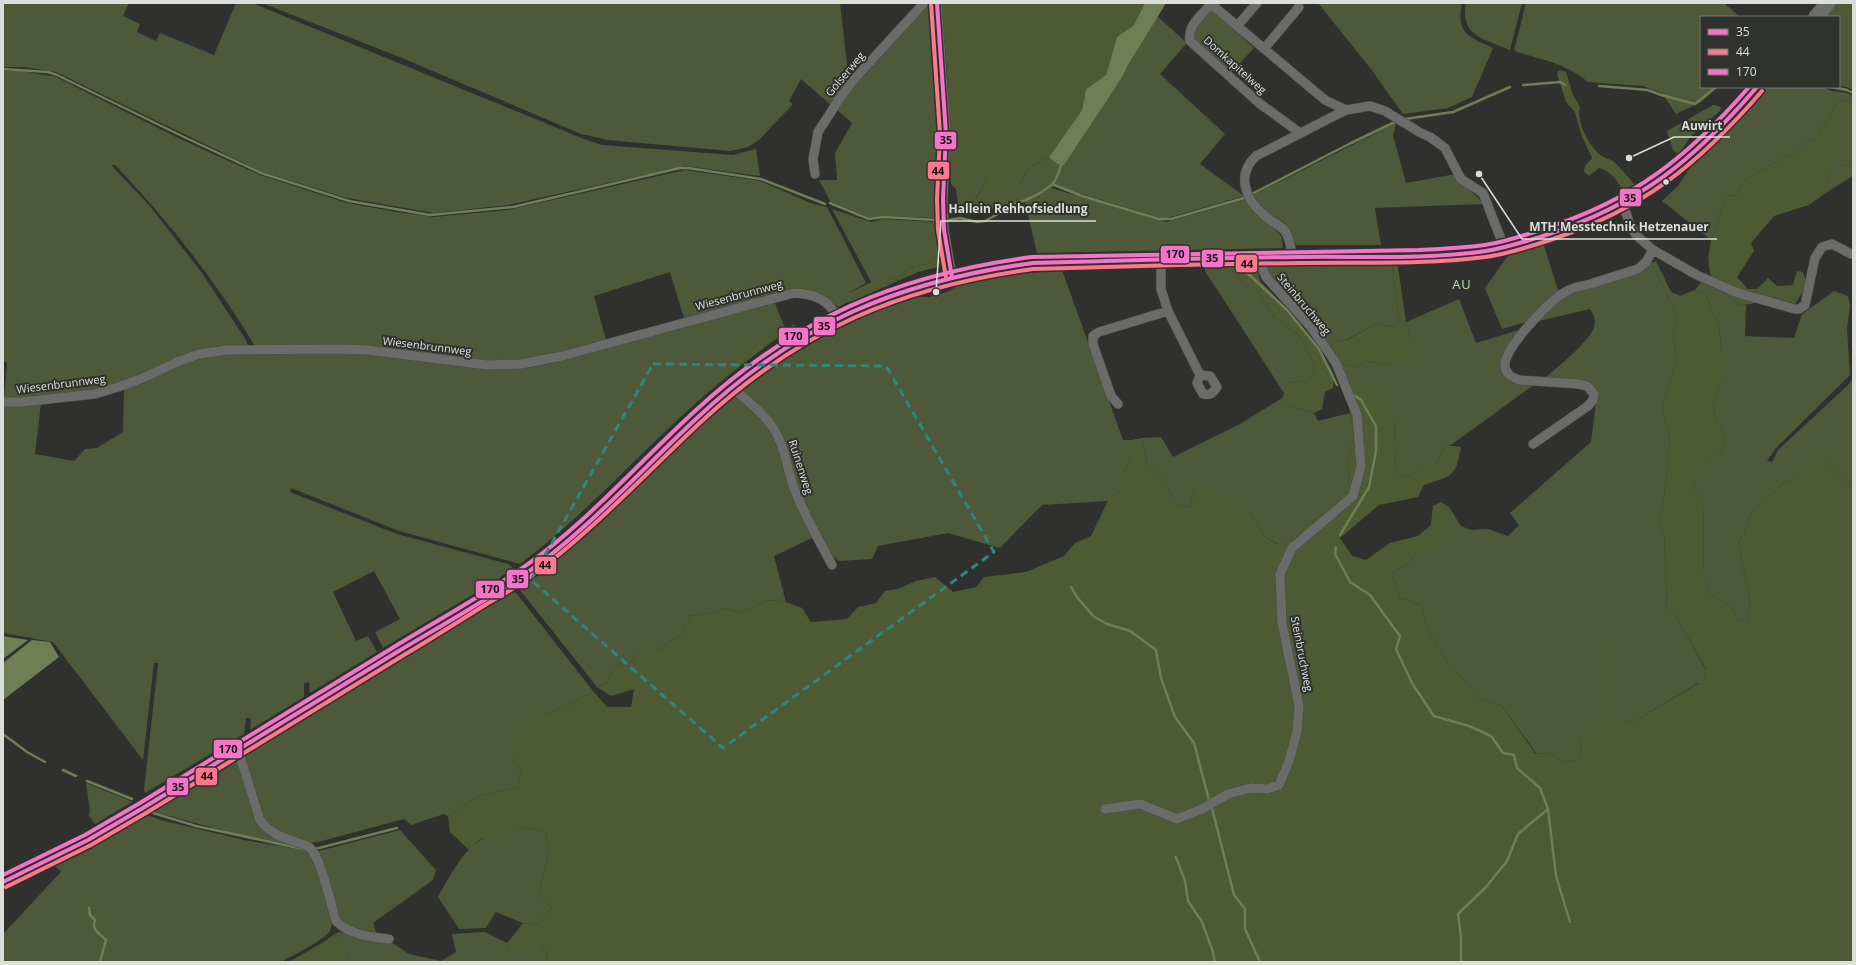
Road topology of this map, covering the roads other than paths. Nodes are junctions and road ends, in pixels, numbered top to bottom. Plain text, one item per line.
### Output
1 (924, 3) edge
2 (937, 3) edge
3 (1211, 3) edge
4 (1257, 3) edge
5 (1828, 3) edge
6 (1299, 7) dead end
7 (1817, 16) edge
8 (1238, 25) junction
9 (1264, 49) junction
10 (1756, 88) edge
11 (1346, 110) junction
12 (1300, 133) junction
13 (815, 174) dead end
14 (1623, 204) junction
15 (1504, 247) junction
16 (1653, 250) junction
17 (1853, 254) edge
18 (1292, 257) junction
19 (1261, 262) junction
20 (1161, 265) junction
21 (952, 277) junction
22 (1168, 311) junction
23 (837, 318) junction
24 (1200, 375) dead end
25 (731, 387) junction
26 (3, 402) edge
27 (1118, 404) dead end
28 (1533, 444) dead end
29 (832, 565) dead end
30 (238, 750) junction
31 (1105, 809) dead end
32 (3, 882) edge
33 (389, 939) dead end

1 - 13 street, Golserweg
2 - 21 street
3 - 8 street
3 - 12 street, Domkapitelweg
4 - 8 street
5 - 7 main road
6 - 9 street
8 - 9 street
9 - 11 street
10 - 14 main road
11 - 12 street
11 - 15 street
12 - 18 street
14 - 15 main road
14 - 16 street
15 - 18 main road
16 - 17 street
16 - 28 street
18 - 19 main road
19 - 20 main road
19 - 31 street, Steinbruchweg
20 - 21 main road
20 - 22 street
21 - 23 main road
22 - 24 street
22 - 27 street
23 - 25 main road
23 - 26 street, Wiesenbrunnweg
25 - 29 street, Ruinenweg
25 - 30 main road
30 - 32 main road
30 - 33 street

